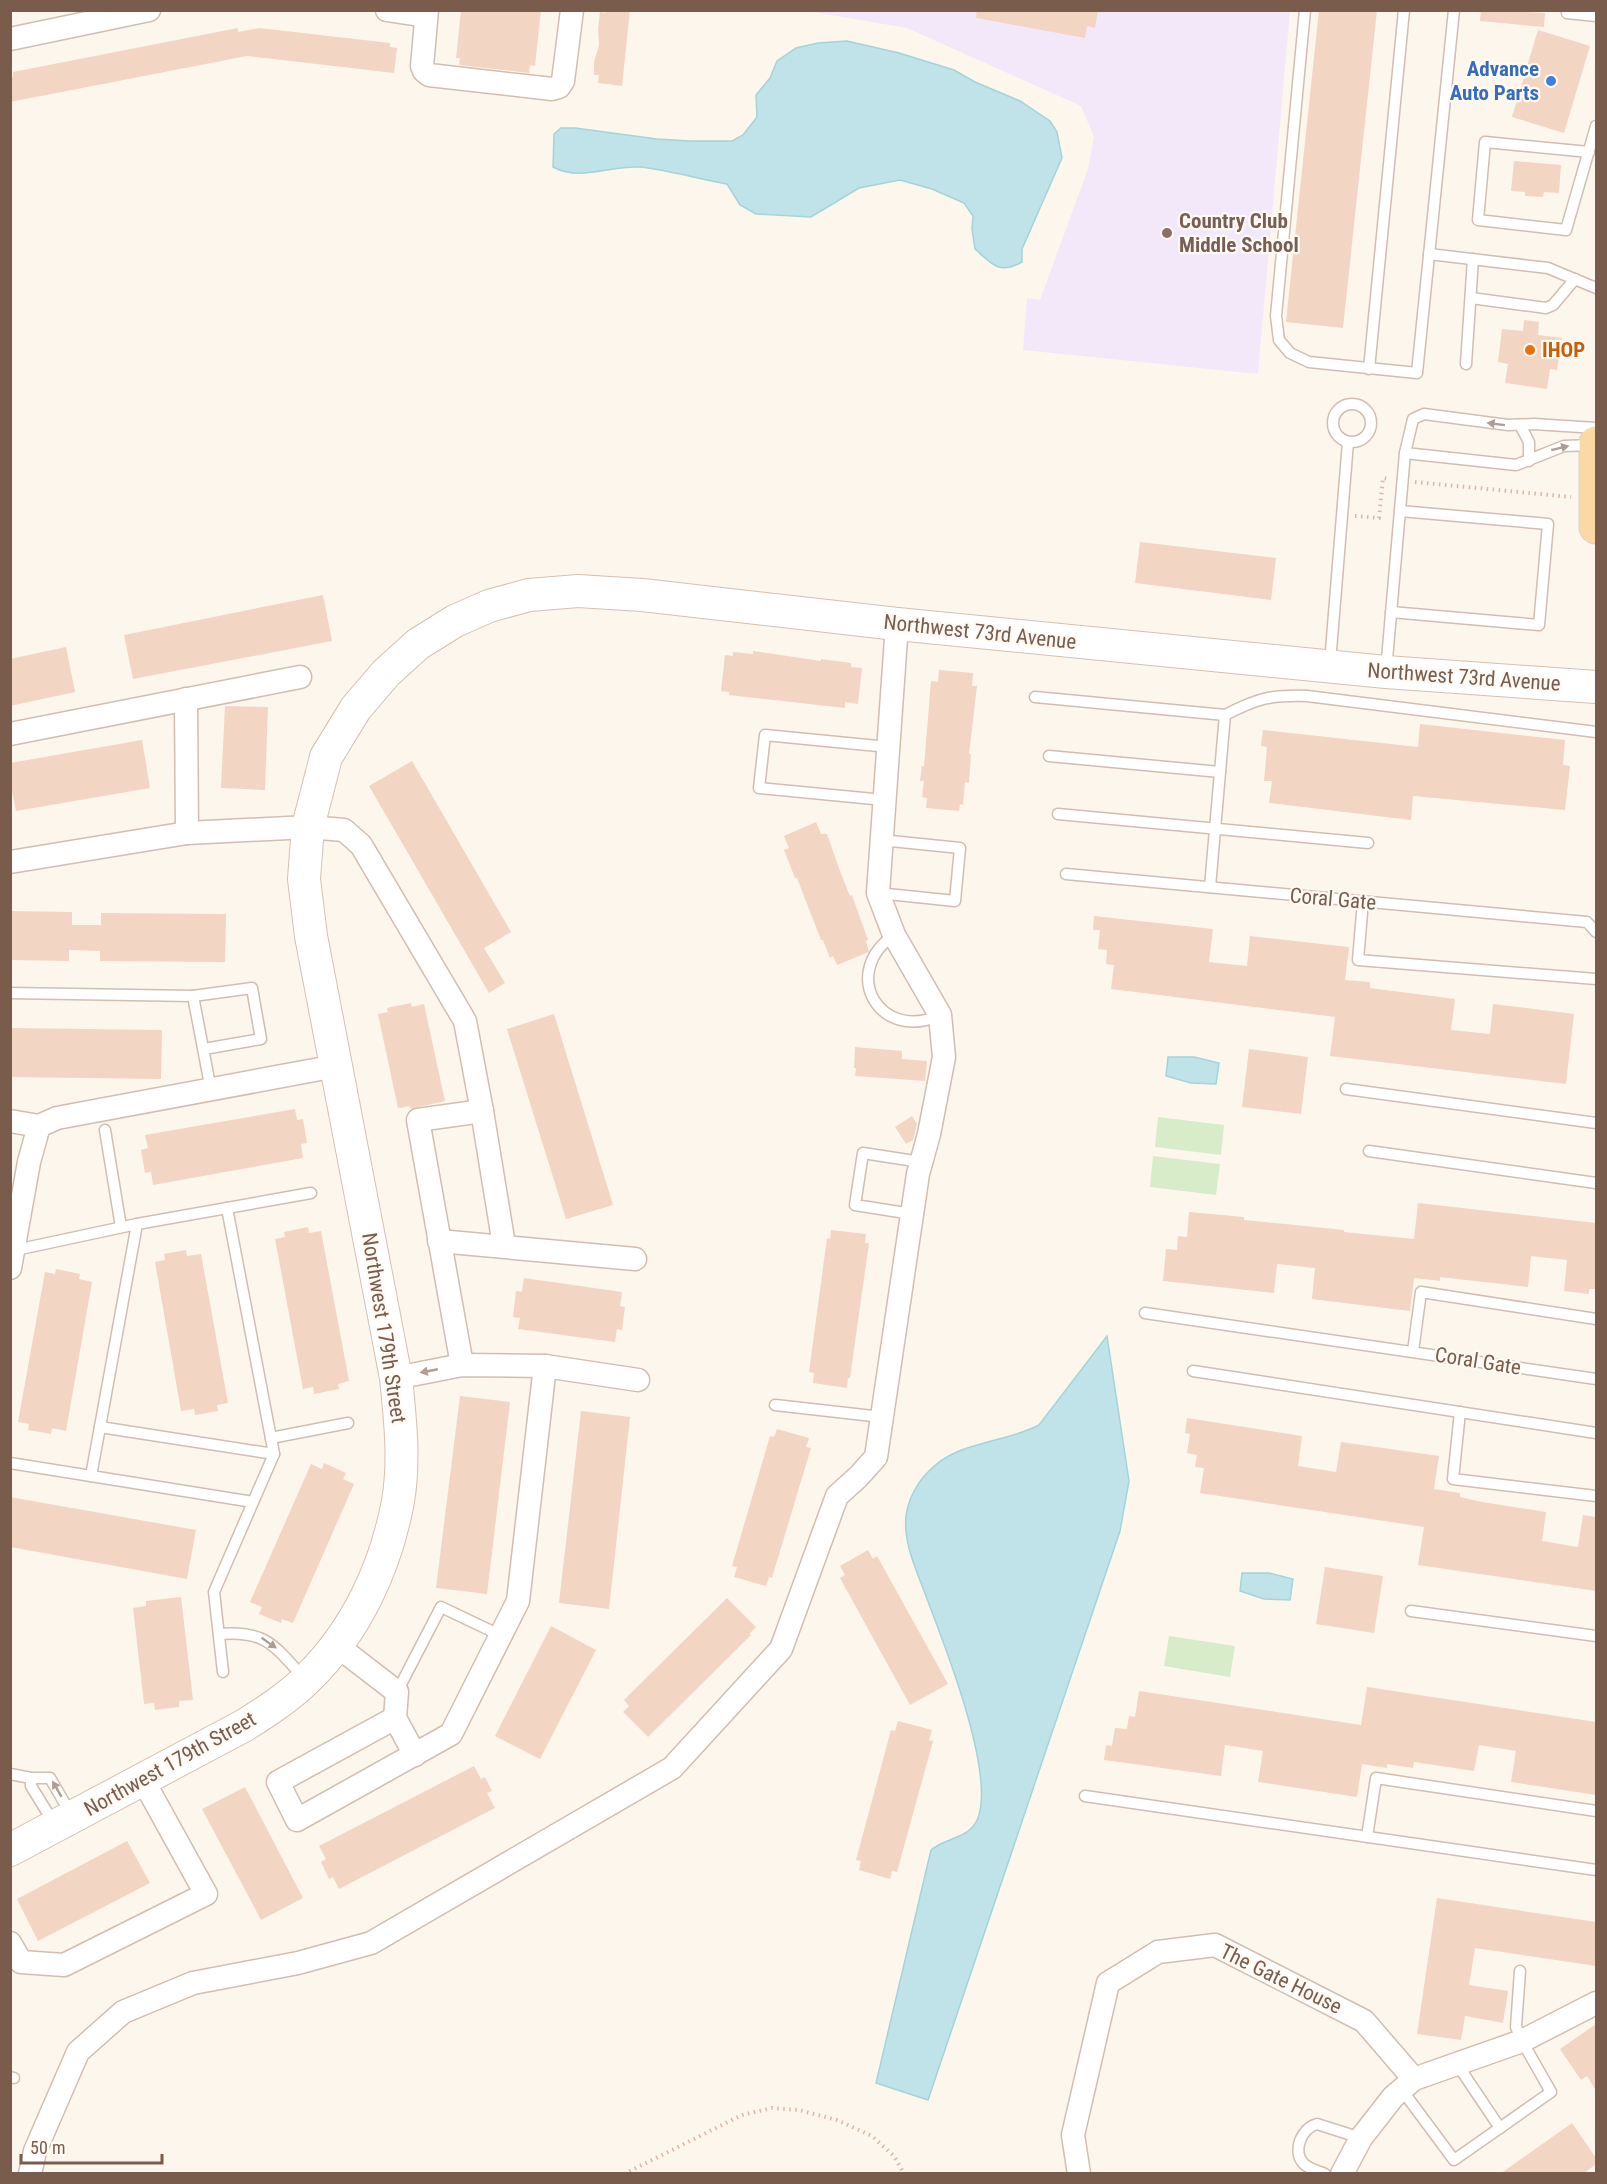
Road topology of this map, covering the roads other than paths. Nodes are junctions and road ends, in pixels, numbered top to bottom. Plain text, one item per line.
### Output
1 (149, 10) edge
2 (387, 10) edge
3 (572, 10) edge
4 (1305, 10) edge
5 (1404, 10) edge
6 (1454, 10) edge
7 (1567, 10) edge
8 (427, 14) edge
9 (1596, 16) edge
10 (10, 39) edge
11 (1596, 126) edge
12 (1589, 152) junction
13 (1429, 254) junction
14 (1473, 259) junction
15 (1575, 279) junction
16 (1596, 288) edge
17 (1471, 298) junction
18 (1466, 364) dead end
19 (1369, 369) junction
20 (1520, 425) junction
21 (1596, 428) edge
22 (1348, 442) dead end
23 (1596, 443) edge
24 (1405, 453) junction
25 (1529, 461) junction
26 (1400, 511) junction
27 (1596, 527) edge
28 (1391, 612) junction
29 (897, 624) junction
30 (1330, 666) junction
31 (1386, 672) junction
32 (386, 673) joint
33 (300, 677) dead end
34 (1596, 687) edge
35 (1035, 697) dead end
36 (186, 699) junction
37 (1225, 715) junction
38 (1596, 732) edge
39 (10, 734) edge
40 (888, 747) junction
41 (1049, 756) dead end
42 (1220, 772) junction
43 (884, 800) junction
44 (1058, 814) dead end
45 (308, 827) junction
46 (1215, 829) junction
47 (187, 833) junction
48 (881, 840) junction
49 (1368, 843) dead end
50 (10, 862) edge
51 (1066, 874) dead end
52 (1210, 887) junction
53 (878, 893) junction
54 (1363, 901) junction
55 (1596, 932) edge
56 (894, 935) junction
57 (1596, 979) edge
58 (10, 993) edge
59 (193, 996) junction
60 (940, 1015) junction
61 (204, 1049) junction
62 (336, 1066) junction
63 (1346, 1089) dead end
64 (211, 1090) junction
65 (482, 1111) junction
66 (10, 1121) edge
67 (1596, 1123) edge
68 (39, 1126) junction
69 (105, 1130) dead end
70 (1369, 1151) dead end
71 (921, 1162) junction
72 (1596, 1183) edge
73 (311, 1193) dead end
74 (227, 1208) junction
75 (912, 1214) junction
76 (137, 1224) junction
77 (121, 1227) junction
78 (439, 1241) junction
79 (504, 1245) junction
80 (12, 1256) edge
81 (635, 1259) dead end
82 (1145, 1313) dead end
83 (1596, 1319) edge
84 (1413, 1351) junction
85 (462, 1365) junction
86 (545, 1366) junction
87 (1193, 1371) dead end
88 (396, 1377) junction
89 (1596, 1379) edge
90 (638, 1380) dead end
91 (775, 1404) dead end
92 (1460, 1412) junction
93 (882, 1417) junction
94 (348, 1423) dead end
95 (100, 1427) junction
96 (1596, 1433) edge
97 (271, 1438) junction
98 (274, 1454) junction
99 (10, 1463) edge
100 (91, 1476) junction
101 (1596, 1496) edge
102 (253, 1502) junction
103 (1411, 1611) dead end
104 (219, 1634) junction
105 (502, 1636) junction
106 (1596, 1636) edge
107 (336, 1645) junction
108 (222, 1672) dead end
109 (306, 1680) junction
110 (397, 1692) junction
111 (395, 1718) junction
112 (415, 1755) junction
113 (10, 1774) edge
114 (31, 1778) junction
115 (143, 1780) junction
116 (1085, 1796) dead end
117 (1596, 1811) edge
118 (64, 1822) junction
119 (1367, 1837) junction
120 (10, 1850) edge
121 (1596, 1870) edge
122 (10, 1943) edge
123 (1520, 1971) dead end
124 (1596, 2003) edge
125 (1521, 2041) junction
126 (1456, 2064) junction
127 (1408, 2084) junction
128 (1500, 2128) junction
129 (1361, 2138) junction
130 (30, 2174) edge
131 (1079, 2174) edge
132 (1325, 2174) edge
133 (1342, 2174) edge

1 - 10 street
2 - 8 street
3 - 8 street
4 - 19 lane
5 - 19 lane
6 - 13 lane
7 - 9 lane
11 - 12 lane
12 - 12 lane
13 - 14 lane
13 - 19 lane
14 - 15 lane
14 - 17 lane
15 - 16 lane
15 - 17 lane
17 - 18 lane
20 - 21 lane
20 -> 24 lane
20 - 25 lane
22 - 30 lane
25 -> 23 lane
23 - 27 main road
24 - 25 lane
24 - 26 lane
26 - 28 lane
26 - 28 lane
28 - 31 lane
29 - 30 street, Northwest 73rd Avenue
29 - 32 street, Northwest 73rd Avenue
29 - 40 street
30 - 31 street, Northwest 73rd Avenue
31 - 34 street, Northwest 73rd Avenue
32 - 45 street, Northwest 179th Street
33 - 36 street
35 - 37 lane
36 - 39 street
36 - 47 street
37 - 38 lane
37 - 42 lane
40 - 43 street
40 - 43 lane
41 - 42 lane
42 - 46 lane
43 - 48 street
44 - 46 lane
45 - 47 street
45 - 62 street, Northwest 179th Street
45 - 65 street
46 - 49 lane
46 - 52 lane
47 - 50 street
48 - 53 street
48 - 53 lane
51 - 52 lane, Coral Gate
52 - 54 lane, Coral Gate
53 - 56 street
54 - 55 lane, Coral Gate
54 - 57 lane
56 - 60 street
56 - 60 lane
58 - 59 lane
59 - 61 lane
59 - 61 lane
60 - 71 street
61 - 64 lane
62 - 64 street
62 - 88 street, Northwest 179th Street
63 - 67 lane
64 - 68 street
65 - 78 street
65 - 79 street
66 - 68 street
68 - 80 street
69 - 77 lane
70 - 72 lane
71 - 75 street
71 - 75 lane
73 - 74 lane
74 - 76 lane
74 - 97 lane
75 - 93 street
76 - 77 lane
76 - 95 lane
77 - 80 lane
78 - 79 street
78 - 85 street
79 - 81 street
82 - 84 lane, Coral Gate
83 - 84 lane
84 - 89 lane, Coral Gate
85 - 86 street
85 -> 88 street
86 - 90 street
86 - 105 street
87 - 92 lane
88 - 107 street, Northwest 179th Street
91 - 93 lane
92 - 96 lane
92 - 101 lane
93 - 130 street
94 - 97 lane
95 - 98 lane
95 - 100 lane
97 - 98 lane
98 - 102 lane
99 - 100 lane
100 - 102 lane
102 - 104 lane
103 - 106 lane
104 - 108 lane
104 -> 109 lane
105 - 110 lane
105 - 112 street
107 - 109 street, Northwest 179th Street
107 - 110 street
109 - 115 street, Northwest 179th Street
110 - 111 street
111 - 112 street
111 - 112 street
113 - 114 lane
114 - 118 lane
118 -> 114 lane
115 - 118 street, Northwest 179th Street
115 - 122 street
116 - 119 lane
117 - 119 lane
118 - 120 street, Northwest 179th Street
119 - 121 lane
123 - 125 lane
124 - 125 street
125 - 126 street
125 - 128 lane
126 - 127 street
126 - 128 lane
127 - 128 lane
127 - 129 street
127 - 131 street, The Gate House
129 - 132 lane
129 - 133 street

